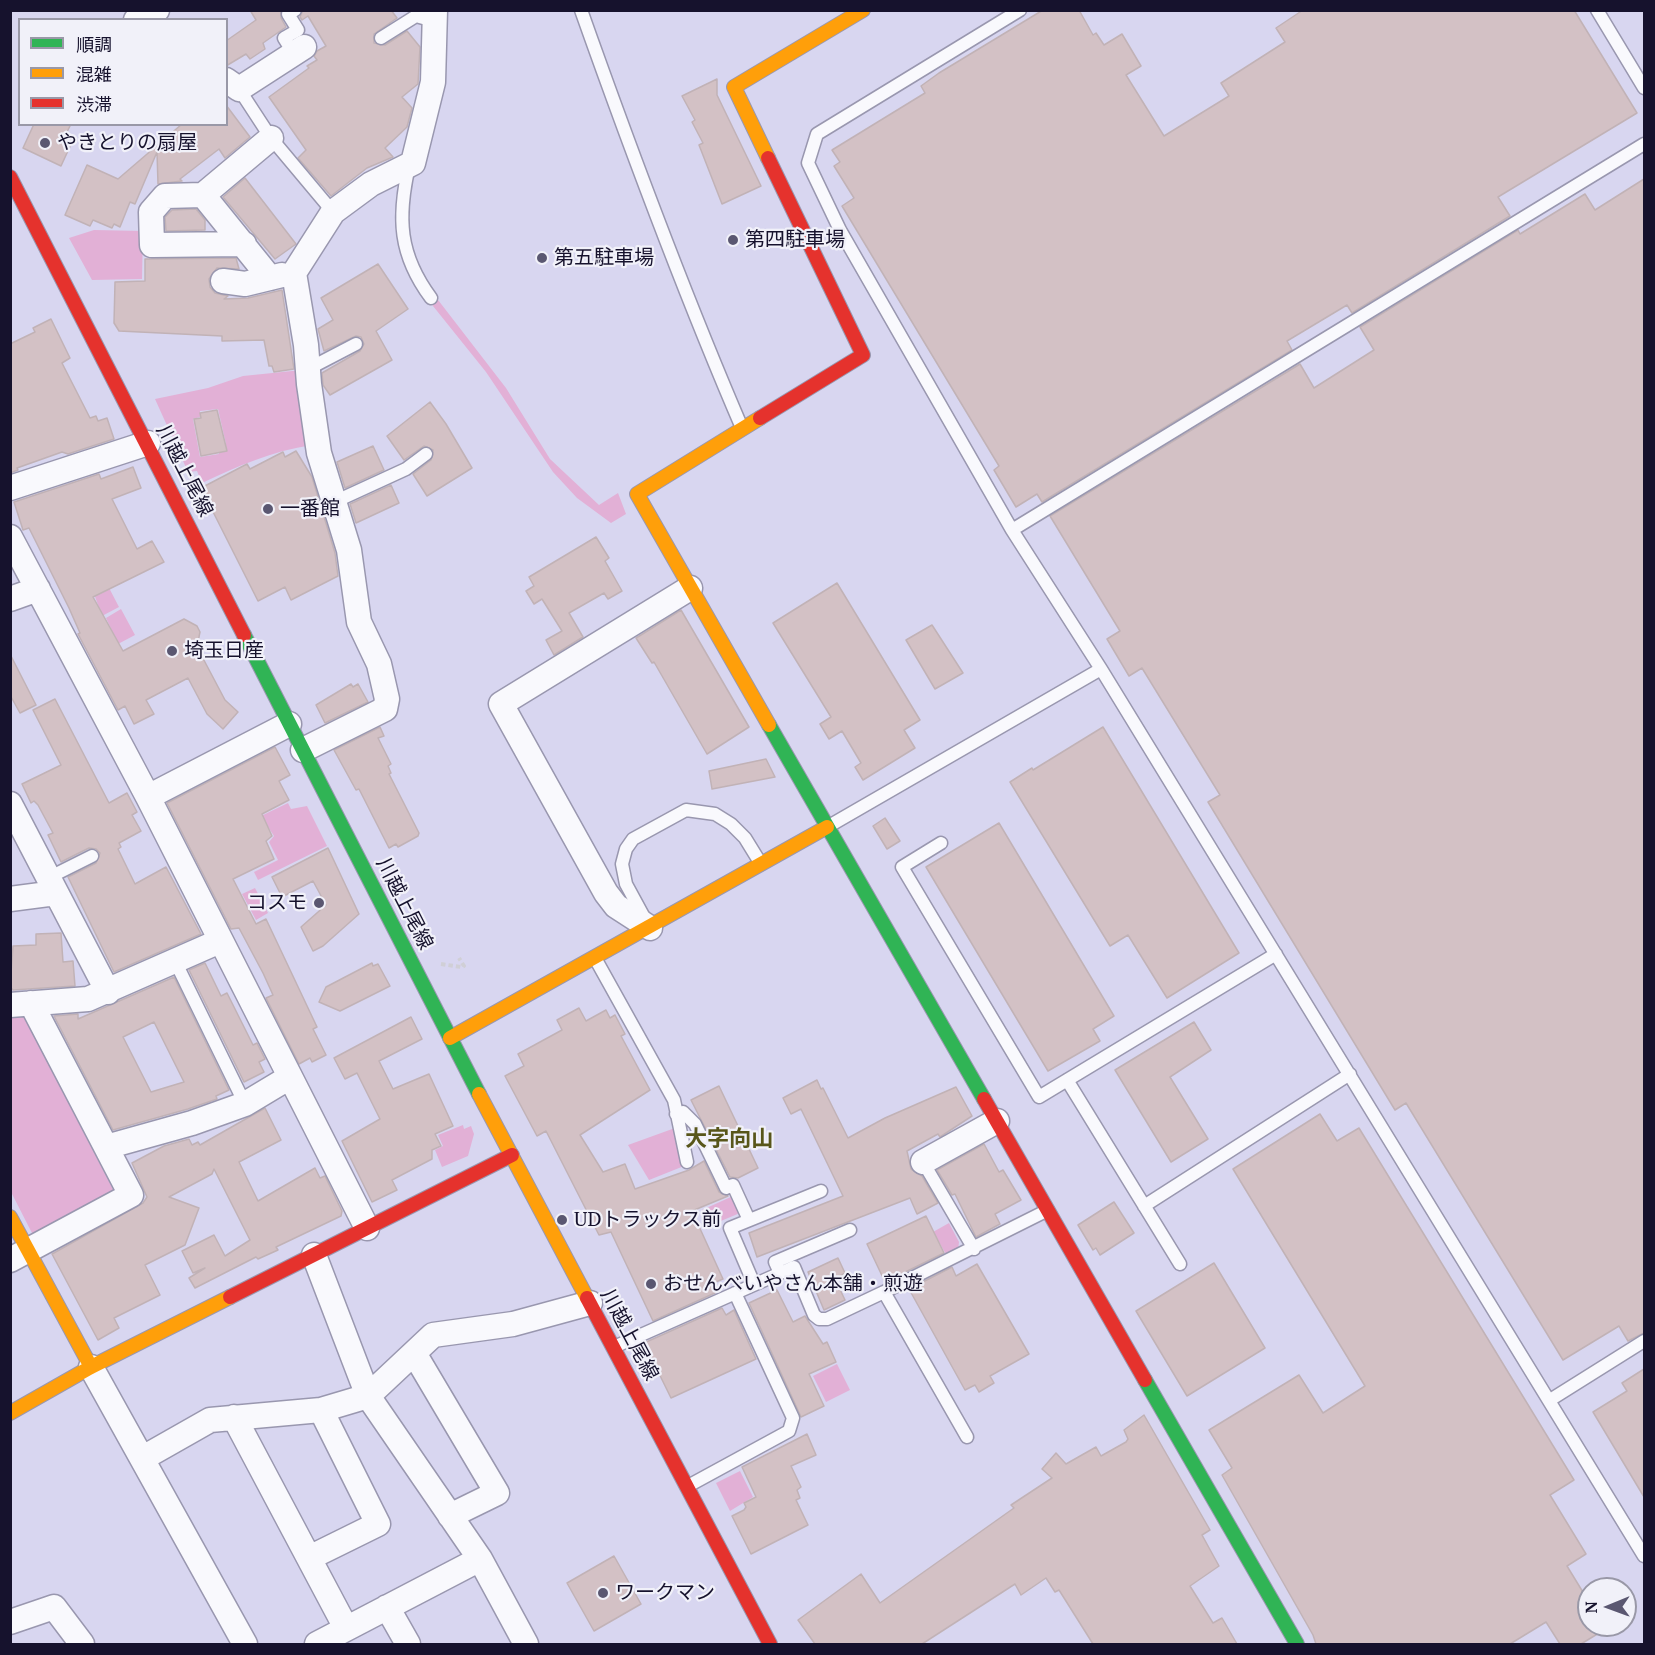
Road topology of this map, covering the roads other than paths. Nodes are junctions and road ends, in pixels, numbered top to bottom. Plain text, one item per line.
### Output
1 (157, 10) edge
2 (295, 10) edge
3 (581, 10) edge
4 (863, 10) edge
5 (1020, 10) edge
6 (1597, 10) edge
7 (434, 16) edge
8 (140, 18) edge
9 (381, 38) dead end
10 (299, 51) joint
11 (233, 85) edge
12 (1644, 88) edge
13 (271, 138) junction
14 (1644, 144) edge
15 (409, 165) junction
16 (10, 177) edge
17 (203, 195) junction
18 (333, 212) junction
19 (244, 244) junction
20 (294, 273) junction
21 (270, 278) junction
22 (223, 281) dead end
23 (431, 298) dead end
24 (356, 344) dead end
25 (308, 369) junction
26 (743, 429) junction
27 (148, 443) junction
28 (426, 454) dead end
29 (10, 488) edge
30 (332, 503) junction
31 (1012, 530) junction
32 (10, 537) edge
33 (690, 588) junction
34 (38, 589) junction
35 (10, 599) edge
36 (1101, 669) junction
37 (289, 724) junction
38 (303, 750) junction
39 (148, 797) junction
40 (10, 804) edge
41 (827, 827) junction
42 (941, 843) dead end
43 (92, 856) dead end
44 (762, 864) junction
45 (52, 886) junction
46 (10, 899) edge
47 (650, 928) junction
48 (220, 941) junction
49 (1276, 954) junction
50 (595, 958) junction
51 (175, 960) junction
52 (108, 992) junction
53 (21, 1004) edge
54 (450, 1038) junction
55 (1350, 1074) junction
56 (290, 1077) junction
57 (1067, 1080) junction
58 (245, 1104) junction
59 (676, 1114) junction
60 (997, 1121) junction
61 (106, 1147) junction
62 (512, 1155) junction
63 (687, 1162) dead end
64 (923, 1162) joint
65 (821, 1191) dead end
66 (1144, 1206) junction
67 (1048, 1210) junction
68 (10, 1217) edge
69 (748, 1220) junction
70 (367, 1228) junction
71 (850, 1230) dead end
72 (974, 1250) junction
73 (20, 1255) edge
74 (314, 1255) junction
75 (1180, 1264) dead end
76 (780, 1273) junction
77 (754, 1284) junction
78 (885, 1292) junction
79 (735, 1293) junction
80 (590, 1303) junction
81 (1644, 1341) edge
82 (613, 1347) junction
83 (414, 1353) junction
84 (91, 1367) junction
85 (368, 1396) junction
86 (1550, 1400) junction
87 (321, 1410) junction
88 (10, 1413) edge
89 (234, 1417) junction
90 (967, 1437) dead end
91 (142, 1458) junction
92 (687, 1487) junction
93 (450, 1516) junction
94 (1644, 1556) edge
95 (309, 1558) junction
96 (480, 1559) junction
97 (387, 1607) junction
98 (10, 1622) edge
99 (346, 1628) junction
100 (82, 1644) edge
101 (244, 1644) edge
102 (317, 1644) edge
103 (408, 1644) edge
104 (526, 1644) edge
105 (770, 1644) edge
106 (1297, 1644) edge

1 - 8 street
2 - 10 lane
3 - 26 lane
4 - 26 street
5 - 31 lane
6 - 12 lane
7 - 9 lane
7 - 15 street
10 - 11 street
11 - 13 lane
13 - 17 street
13 - 18 lane
14 - 31 lane
15 - 18 street
15 - 23 lane
16 - 27 street, 川越上尾線
17 - 19 street
17 - 19 street
18 - 20 street
19 - 21 street
20 - 21 street
20 - 25 street
21 - 22 street
24 - 25 lane
25 - 30 street
26 - 33 street
27 - 29 street
27 - 37 street, 川越上尾線
28 - 30 lane
30 - 38 street
31 - 36 lane
32 - 34 street
33 - 41 street
33 - 47 street
34 - 35 street
34 - 39 street
36 - 41 lane
36 - 49 lane
37 - 38 street, 川越上尾線
37 - 39 street
38 - 54 street, 川越上尾線
39 - 48 street
40 - 45 street
41 - 44 street
41 - 60 street
42 - 57 lane
43 - 45 lane
44 - 47 street
44 - 47 lane
45 - 46 street
45 - 52 street
47 - 50 street
48 - 51 street
48 - 56 street
49 - 55 lane
49 - 57 lane
50 - 54 street
50 - 59 lane
51 - 52 street
51 - 58 lane
52 - 53 street
53 - 61 street
54 - 62 street, 川越上尾線
55 - 66 lane
55 - 86 lane
56 - 58 street
56 - 70 street
57 - 66 lane
58 - 61 street
59 - 63 lane
59 - 69 lane
60 - 64 street
60 - 67 street
61 - 73 street
62 - 70 street
62 - 80 street, 川越上尾線
64 - 72 lane
65 - 69 lane
66 - 75 lane
67 - 72 lane
67 - 106 street
68 - 73 street
69 - 77 lane
70 - 74 street
71 - 76 lane
72 - 78 lane
73 - 84 street
74 - 84 street
74 - 85 street
76 - 77 lane
76 - 78 lane
77 - 79 lane
78 - 90 lane
79 - 82 lane
79 - 92 lane
80 - 82 street, 川越上尾線
80 - 83 street
81 - 86 lane
82 - 92 street, 川越上尾線
83 - 85 street
83 - 93 street
84 - 88 street
84 - 91 street
85 - 87 street
85 - 93 street
86 - 94 lane
87 - 89 street
87 - 95 street
89 - 91 street
89 - 95 street
91 - 101 street
92 - 105 street, 川越上尾線
93 - 96 street
95 - 99 street
96 - 97 street
96 - 104 street
97 - 99 street
97 - 103 street
98 - 100 street
99 - 102 street

